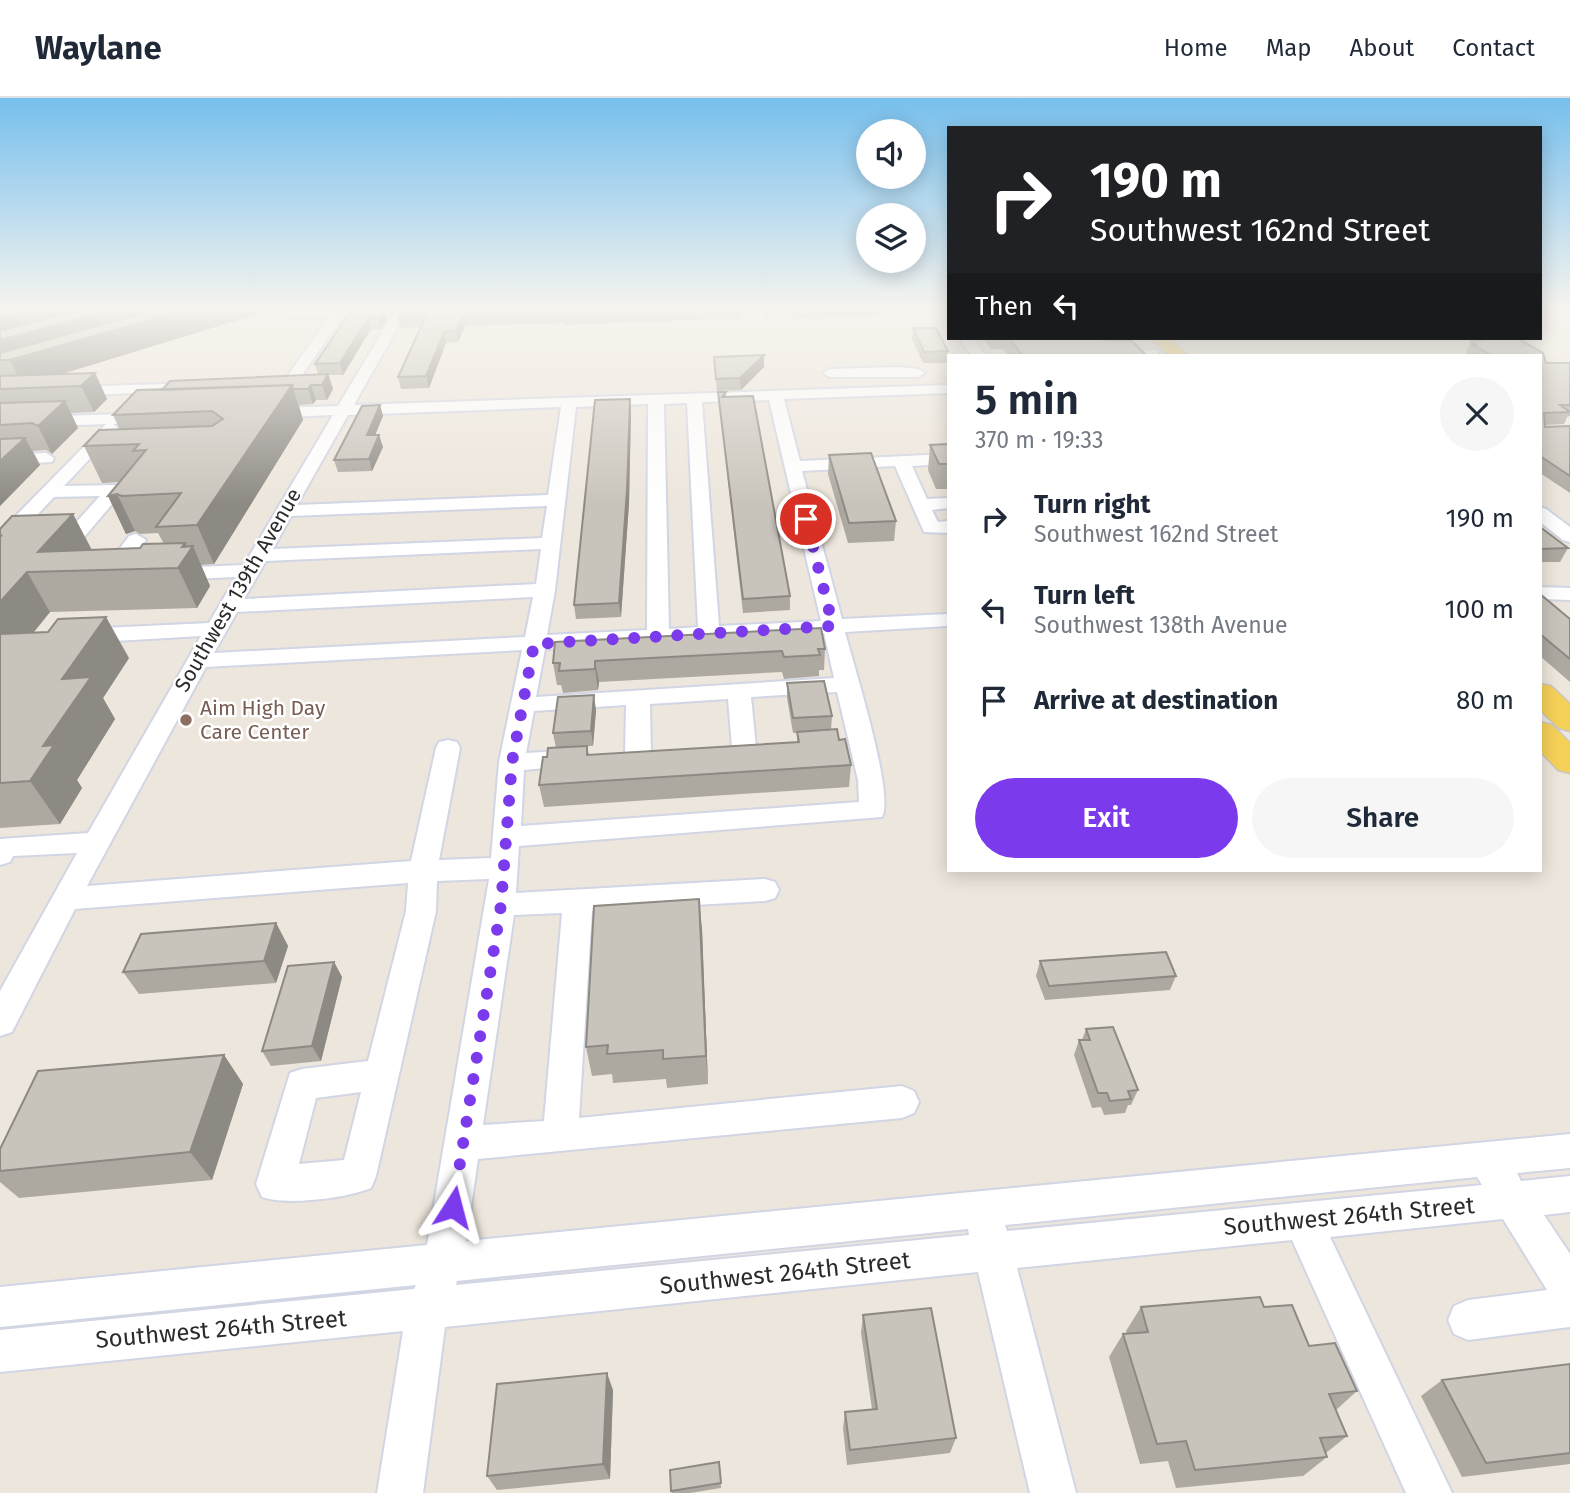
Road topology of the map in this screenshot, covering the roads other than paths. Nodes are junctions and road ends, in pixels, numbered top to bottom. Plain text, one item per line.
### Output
1 (291, 374) edge
2 (358, 374) edge
3 (919, 374) edge
4 (80, 376) edge
5 (312, 383) edge
6 (209, 386) edge
7 (947, 389) edge
8 (927, 390) junction
9 (68, 391) junction
10 (3, 392) edge
11 (775, 395) junction
12 (694, 398) junction
13 (656, 400) junction
14 (569, 403) junction
15 (341, 410) junction
16 (249, 414) edge
17 (171, 417) edge
18 (118, 419) junction
19 (34, 422) junction
20 (0, 423) edge
21 (46, 458) dead end
22 (109, 459) edge
23 (947, 459) edge
24 (0, 460) edge
25 (79, 460) junction
26 (901, 461) junction
27 (793, 466) junction
28 (49, 492) junction
29 (557, 500) junction
30 (947, 503) edge
31 (920, 505) junction
32 (283, 512) junction
33 (1542, 515) edge
34 (947, 527) edge
35 (1570, 536) edge
36 (136, 540) dead end
37 (551, 543) junction
38 (0, 546) edge
39 (254, 563) junction
40 (545, 590) junction
41 (1543, 593) edge
42 (1570, 594) edge
43 (1570, 605) edge
44 (229, 606) junction
45 (947, 620) edge
46 (833, 626) junction
47 (216, 629) junction
48 (709, 633) junction
49 (658, 635) junction
50 (56, 638) edge
51 (534, 644) junction
52 (198, 661) junction
53 (848, 684) junction
54 (739, 691) junction
55 (1542, 695) edge
56 (638, 698) junction
57 (521, 705) junction
58 (1570, 721) edge
59 (1542, 734) edge
60 (770, 745) edge
61 (744, 747) junction
62 (448, 748) dead end
63 (718, 748) edge
64 (664, 752) edge
65 (638, 754) junction
66 (512, 762) junction
67 (1570, 762) edge
68 (96, 842) junction
69 (504, 853) junction
70 (0, 855) edge
71 (423, 871) junction
72 (765, 890) dead end
73 (65, 899) junction
74 (578, 901) junction
75 (501, 905) junction
76 (12, 978) edge
77 (0, 1022) edge
78 (381, 1075) dead end
79 (901, 1102) dead end
80 (560, 1136) junction
81 (462, 1144) junction
82 (1570, 1151) edge
83 (1486, 1159) junction
84 (1570, 1194) edge
85 (1513, 1200) junction
86 (982, 1208) junction
87 (1302, 1220) junction
88 (992, 1251) junction
89 (444, 1261) junction
90 (1570, 1289) edge
91 (0, 1307) edge
92 (1570, 1307) edge
93 (427, 1310) junction
94 (1468, 1320) dead end
95 (0, 1351) edge
96 (400, 1493) edge
97 (1053, 1493) edge
98 (1429, 1493) edge

1 - 5 street
2 - 15 street, Southwest 139th Avenue
3 - 8 street
4 - 9 street
6 - 9 street
7 - 8 street
8 - 11 street
9 - 10 street
9 - 19 street
11 - 12 street
11 - 27 street
12 - 13 street
12 - 48 street
13 - 14 street
13 - 49 street
14 - 15 street
14 - 29 street
15 - 16 street
15 - 32 street, Southwest 139th Avenue
17 - 18 street
18 - 19 street
18 - 25 street
19 - 20 street
21 - 24 street
22 - 25 street
23 - 26 street
25 - 28 street
26 - 27 street
26 - 31 street
27 - 46 street
28 - 38 street
28 - 38 street
29 - 32 street
29 - 37 street
30 - 31 street
31 - 34 street
32 - 39 street, Southwest 139th Avenue
33 - 35 street
36 - 39 street
37 - 39 street
37 - 40 street
39 - 44 street, Southwest 139th Avenue
40 - 44 street
40 - 51 street
41 - 42 street
41 - 43 street
44 - 47 street, Southwest 139th Avenue
45 - 46 street
46 - 48 street
46 - 53 street
47 - 50 street
47 - 52 street, Southwest 139th Avenue
48 - 49 street
49 - 51 street
51 - 52 street
51 - 57 street
52 - 68 street, Southwest 139th Avenue
53 - 54 street
53 - 69 street
54 - 56 street
54 - 61 street
55 - 58 main road
56 - 57 street
56 - 65 street
57 - 66 street
59 - 67 main road
60 - 61 street
61 - 63 street
62 - 71 street
64 - 65 street
65 - 66 street
66 - 69 street
68 - 70 street
68 - 73 street, Southwest 139th Avenue
69 - 71 street
69 - 75 street
71 - 73 street
71 - 78 street
72 - 74 street
73 - 76 street, Southwest 139th Avenue
74 - 75 street
74 - 80 street
75 - 81 street
76 - 77 street, Southwest 139th Avenue
79 - 80 street
80 - 81 street
81 - 89 street
82 - 83 street, Southwest 264th Street
83 - 85 street
83 - 86 street, Southwest 264th Street
84 - 85 street, Southwest 264th Street
85 - 87 street, Southwest 264th Street
85 - 90 street
86 - 88 street
86 - 89 street, Southwest 264th Street
87 - 88 street, Southwest 264th Street
87 - 98 street
88 - 93 street, Southwest 264th Street
88 - 97 street
89 - 91 street, Southwest 264th Street
89 - 93 street
92 - 94 street
93 - 95 street, Southwest 264th Street
93 - 96 street

